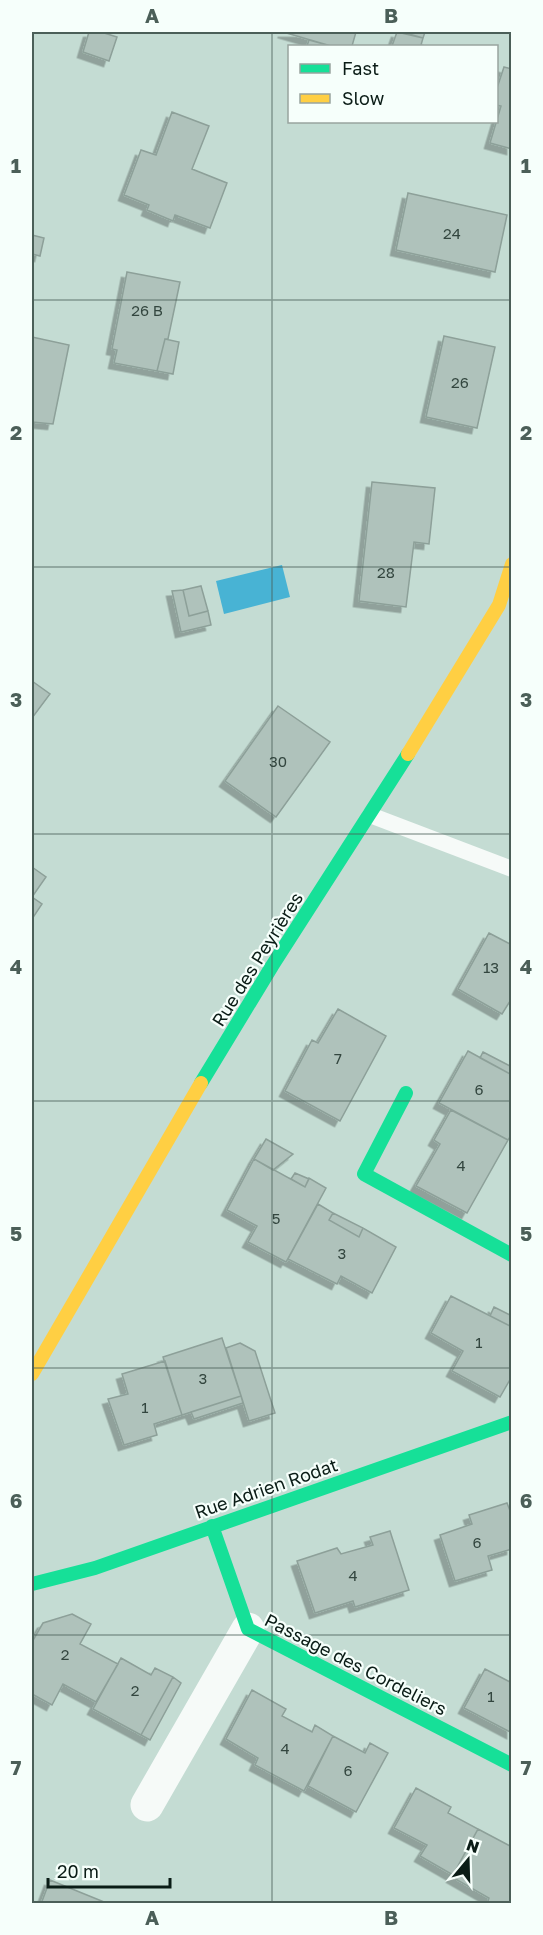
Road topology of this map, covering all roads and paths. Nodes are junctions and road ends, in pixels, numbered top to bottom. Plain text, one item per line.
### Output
1 (512, 564) edge
2 (370, 815) junction
3 (512, 869) edge
4 (406, 1093) dead end
5 (512, 1255) edge
6 (32, 1374) edge
7 (512, 1422) edge
8 (212, 1526) junction
9 (32, 1584) edge
10 (248, 1629) junction
11 (512, 1765) edge
12 (147, 1805) dead end

1 - 2 street, Rue des Peyrières
2 - 3 lane
2 - 6 street, Rue des Peyrières
4 - 5 street
7 - 8 street, Rue Adrien Rodat
8 - 9 street, Rue Adrien Rodat
8 - 10 street, Passage des Cordeliers
10 - 11 street, Passage des Cordeliers
10 - 12 street

